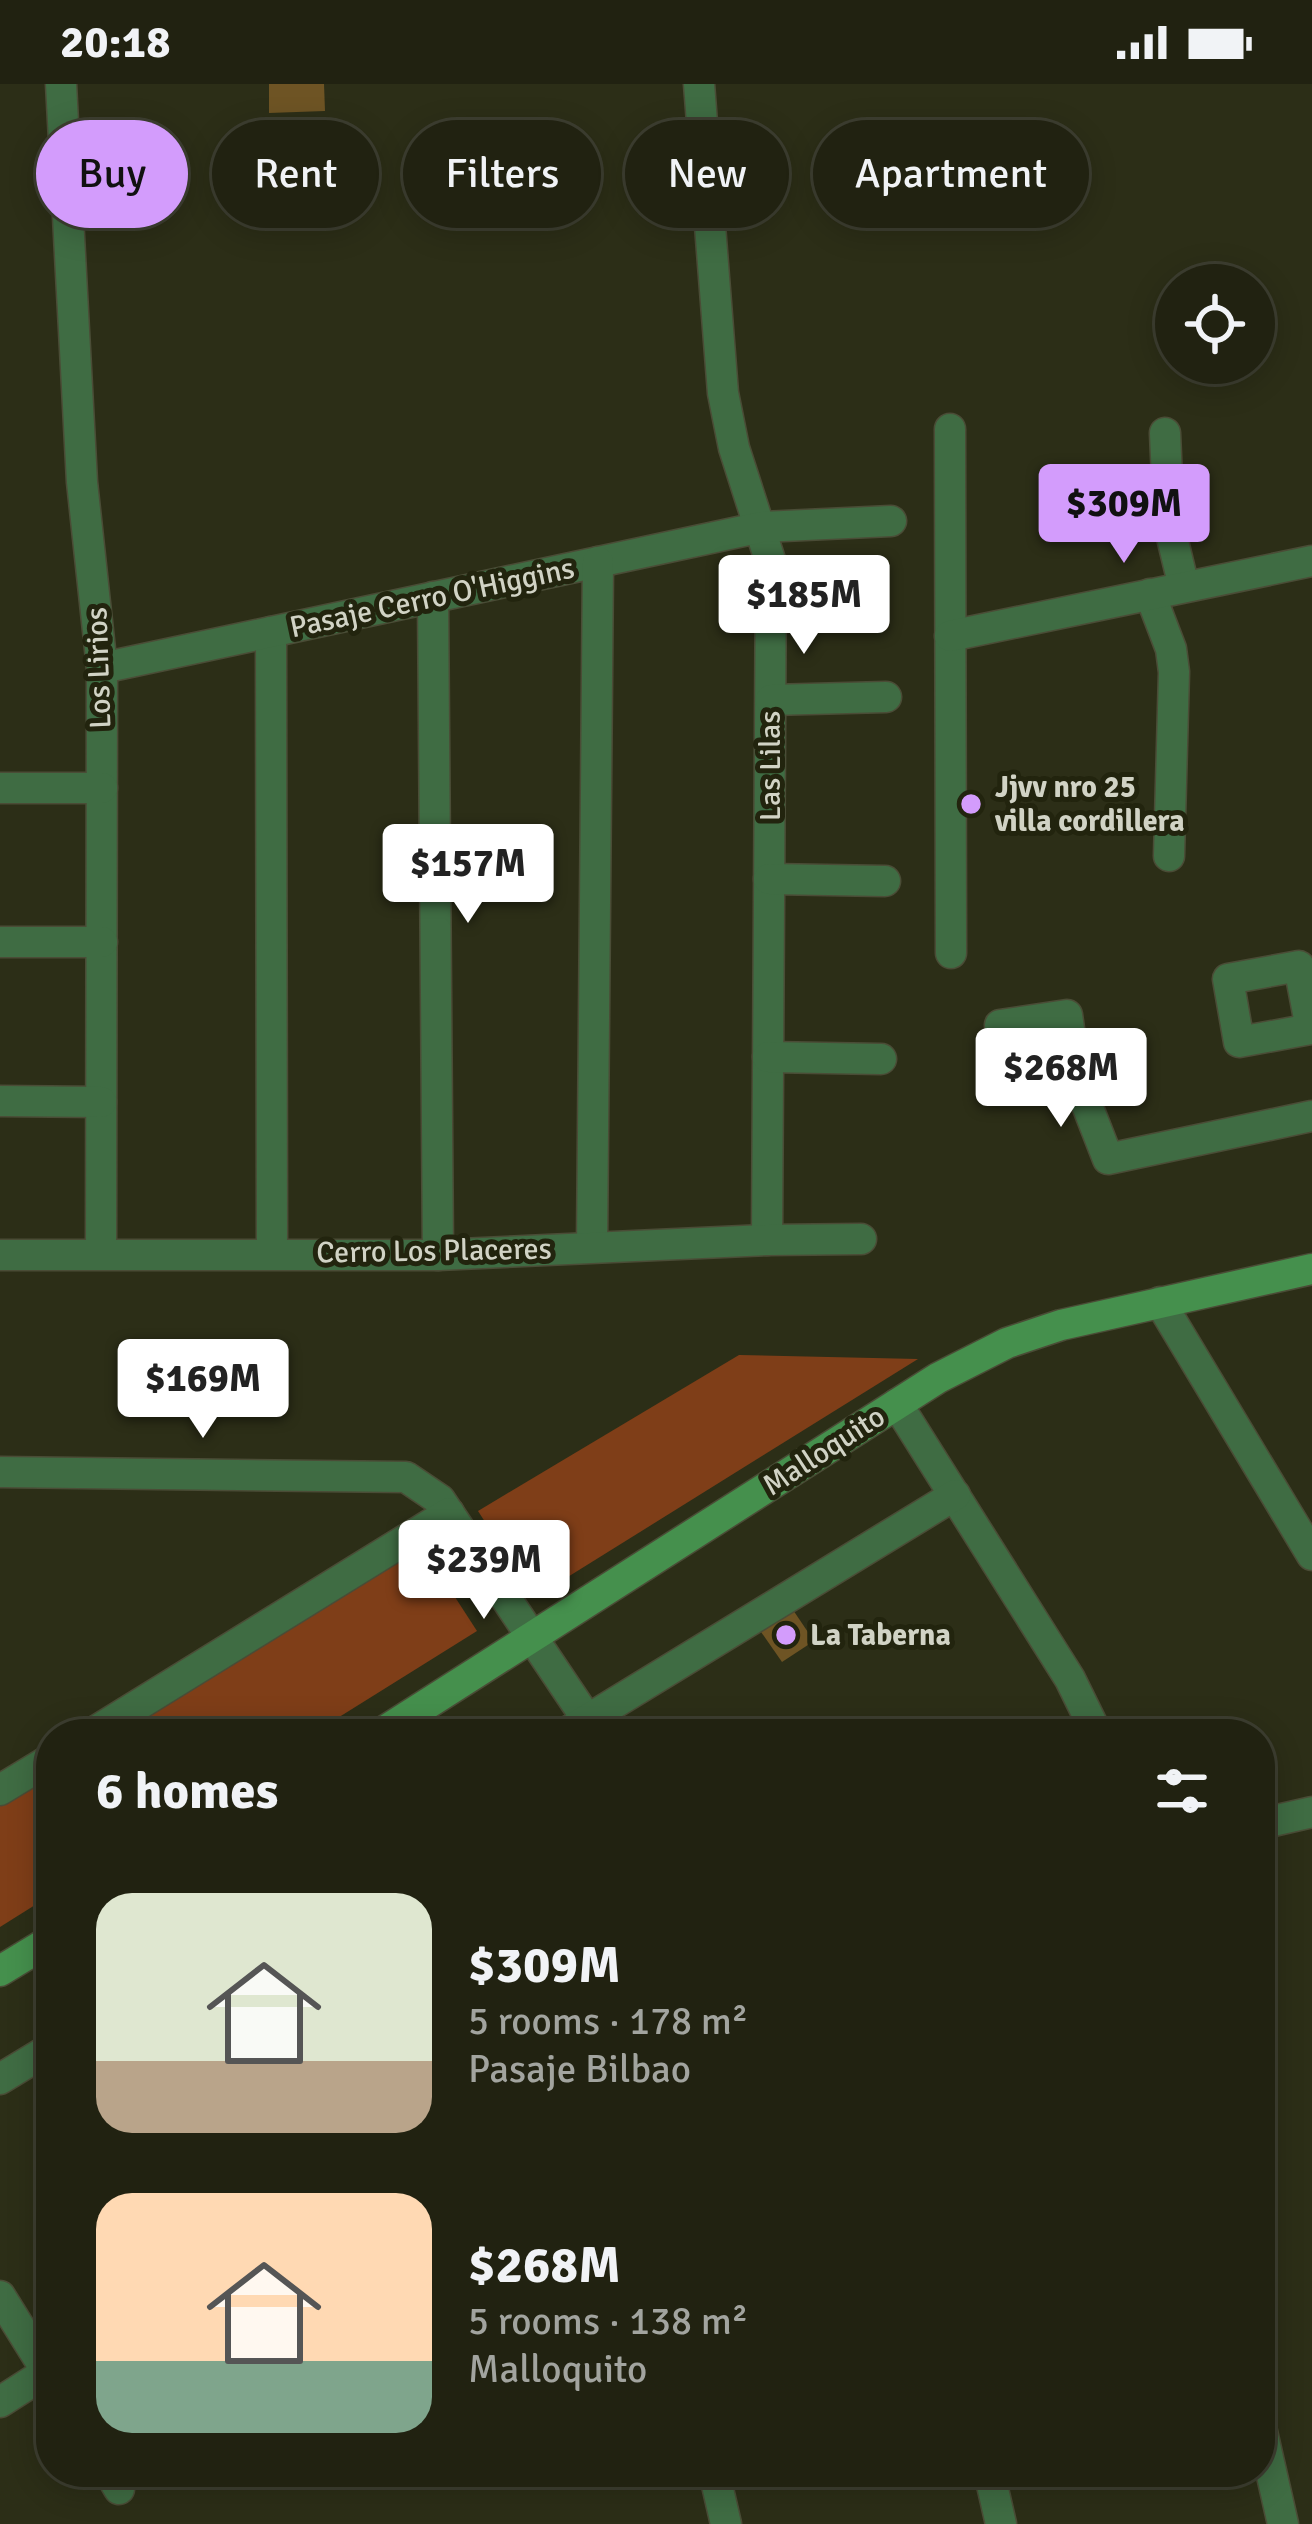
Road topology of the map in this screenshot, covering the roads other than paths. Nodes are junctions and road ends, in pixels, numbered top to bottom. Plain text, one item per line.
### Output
1 (61, 84) edge
2 (699, 84) edge
3 (950, 429) dead end
4 (1166, 433) dead end
5 (891, 521) dead end
6 (762, 527) junction
7 (1312, 561) edge
8 (598, 562) junction
9 (1184, 587) junction
10 (1150, 594) junction
11 (433, 597) junction
12 (271, 632) junction
13 (950, 636) junction
14 (102, 668) junction
15 (886, 697) dead end
16 (771, 700) junction
17 (0, 788) edge
18 (102, 788) junction
19 (1169, 856) dead end
20 (769, 880) junction
21 (885, 881) dead end
22 (0, 942) edge
23 (101, 942) junction
24 (951, 953) dead end
25 (768, 1057) junction
26 (881, 1058) dead end
27 (1076, 1077) dead end
28 (0, 1101) edge
29 (101, 1102) junction
30 (1312, 1116) edge
31 (860, 1239) dead end
32 (767, 1240) junction
33 (592, 1247) junction
34 (101, 1254) junction
35 (272, 1254) junction
36 (0, 1255) edge
37 (438, 1255) junction
38 (1312, 1269) edge
39 (1160, 1302) junction
40 (897, 1404) junction
41 (0, 1472) edge
42 (955, 1495) junction
43 (449, 1513) junction
44 (1312, 1555) edge
45 (535, 1638) junction
46 (116, 1719) edge
47 (404, 1719) edge
48 (578, 1719) edge
49 (599, 1719) edge
50 (1087, 1719) edge
51 (36, 1768) edge
52 (0, 1790) edge
53 (1312, 1812) edge
54 (1275, 1821) edge
55 (36, 1949) edge
56 (0, 1971) edge
57 (36, 2057) edge
58 (0, 2079) edge
59 (0, 2296) edge
60 (36, 2354) edge
61 (36, 2382) edge
62 (0, 2402) edge
63 (717, 2487) edge
64 (992, 2487) edge
65 (1275, 2487) edge
66 (726, 2524) edge
67 (1001, 2524) edge
68 (1283, 2524) edge

1 - 14 street, Los Lirios
2 - 6 street, Las Lilas
3 - 13 street
4 - 9 street
5 - 6 street, Pasaje Cerro O'Higgins
6 - 8 street, Pasaje Cerro O'Higgins
6 - 16 street, Las Lilas
7 - 9 street
8 - 11 street, Pasaje Cerro O'Higgins
8 - 33 street
9 - 10 street
10 - 13 street
10 - 19 street
11 - 12 street, Pasaje Cerro O'Higgins
11 - 37 street
12 - 14 street, Pasaje Cerro O'Higgins
12 - 35 street
13 - 24 street
14 - 18 street, Los Lirios
15 - 16 street
16 - 20 street, Las Lilas
17 - 18 street
18 - 23 street, Los Lirios
20 - 21 street
20 - 25 street, Las Lilas
22 - 23 street
23 - 29 street, Los Lirios
25 - 26 street
25 - 32 street, Las Lilas
27 - 30 street
28 - 29 street
29 - 34 street, Los Lirios
31 - 32 street, Cerro Los Placeres
32 - 33 street, Cerro Los Placeres
33 - 37 street, Cerro Los Placeres
34 - 35 street, Cerro Los Placeres
34 - 36 street, Cerro Los Placeres
35 - 37 street, Cerro Los Placeres
38 - 39 street, Malloquito
39 - 40 street, Malloquito
39 - 44 street
40 - 42 street
40 - 45 street, Malloquito
41 - 43 street
42 - 49 street
42 - 50 street
43 - 45 street
43 - 46 street
45 - 47 street, Malloquito
45 - 48 street
51 - 52 street
53 - 54 street
55 - 56 street
57 - 58 street
59 - 60 street
61 - 62 street
63 - 66 street
64 - 67 street
65 - 68 street

